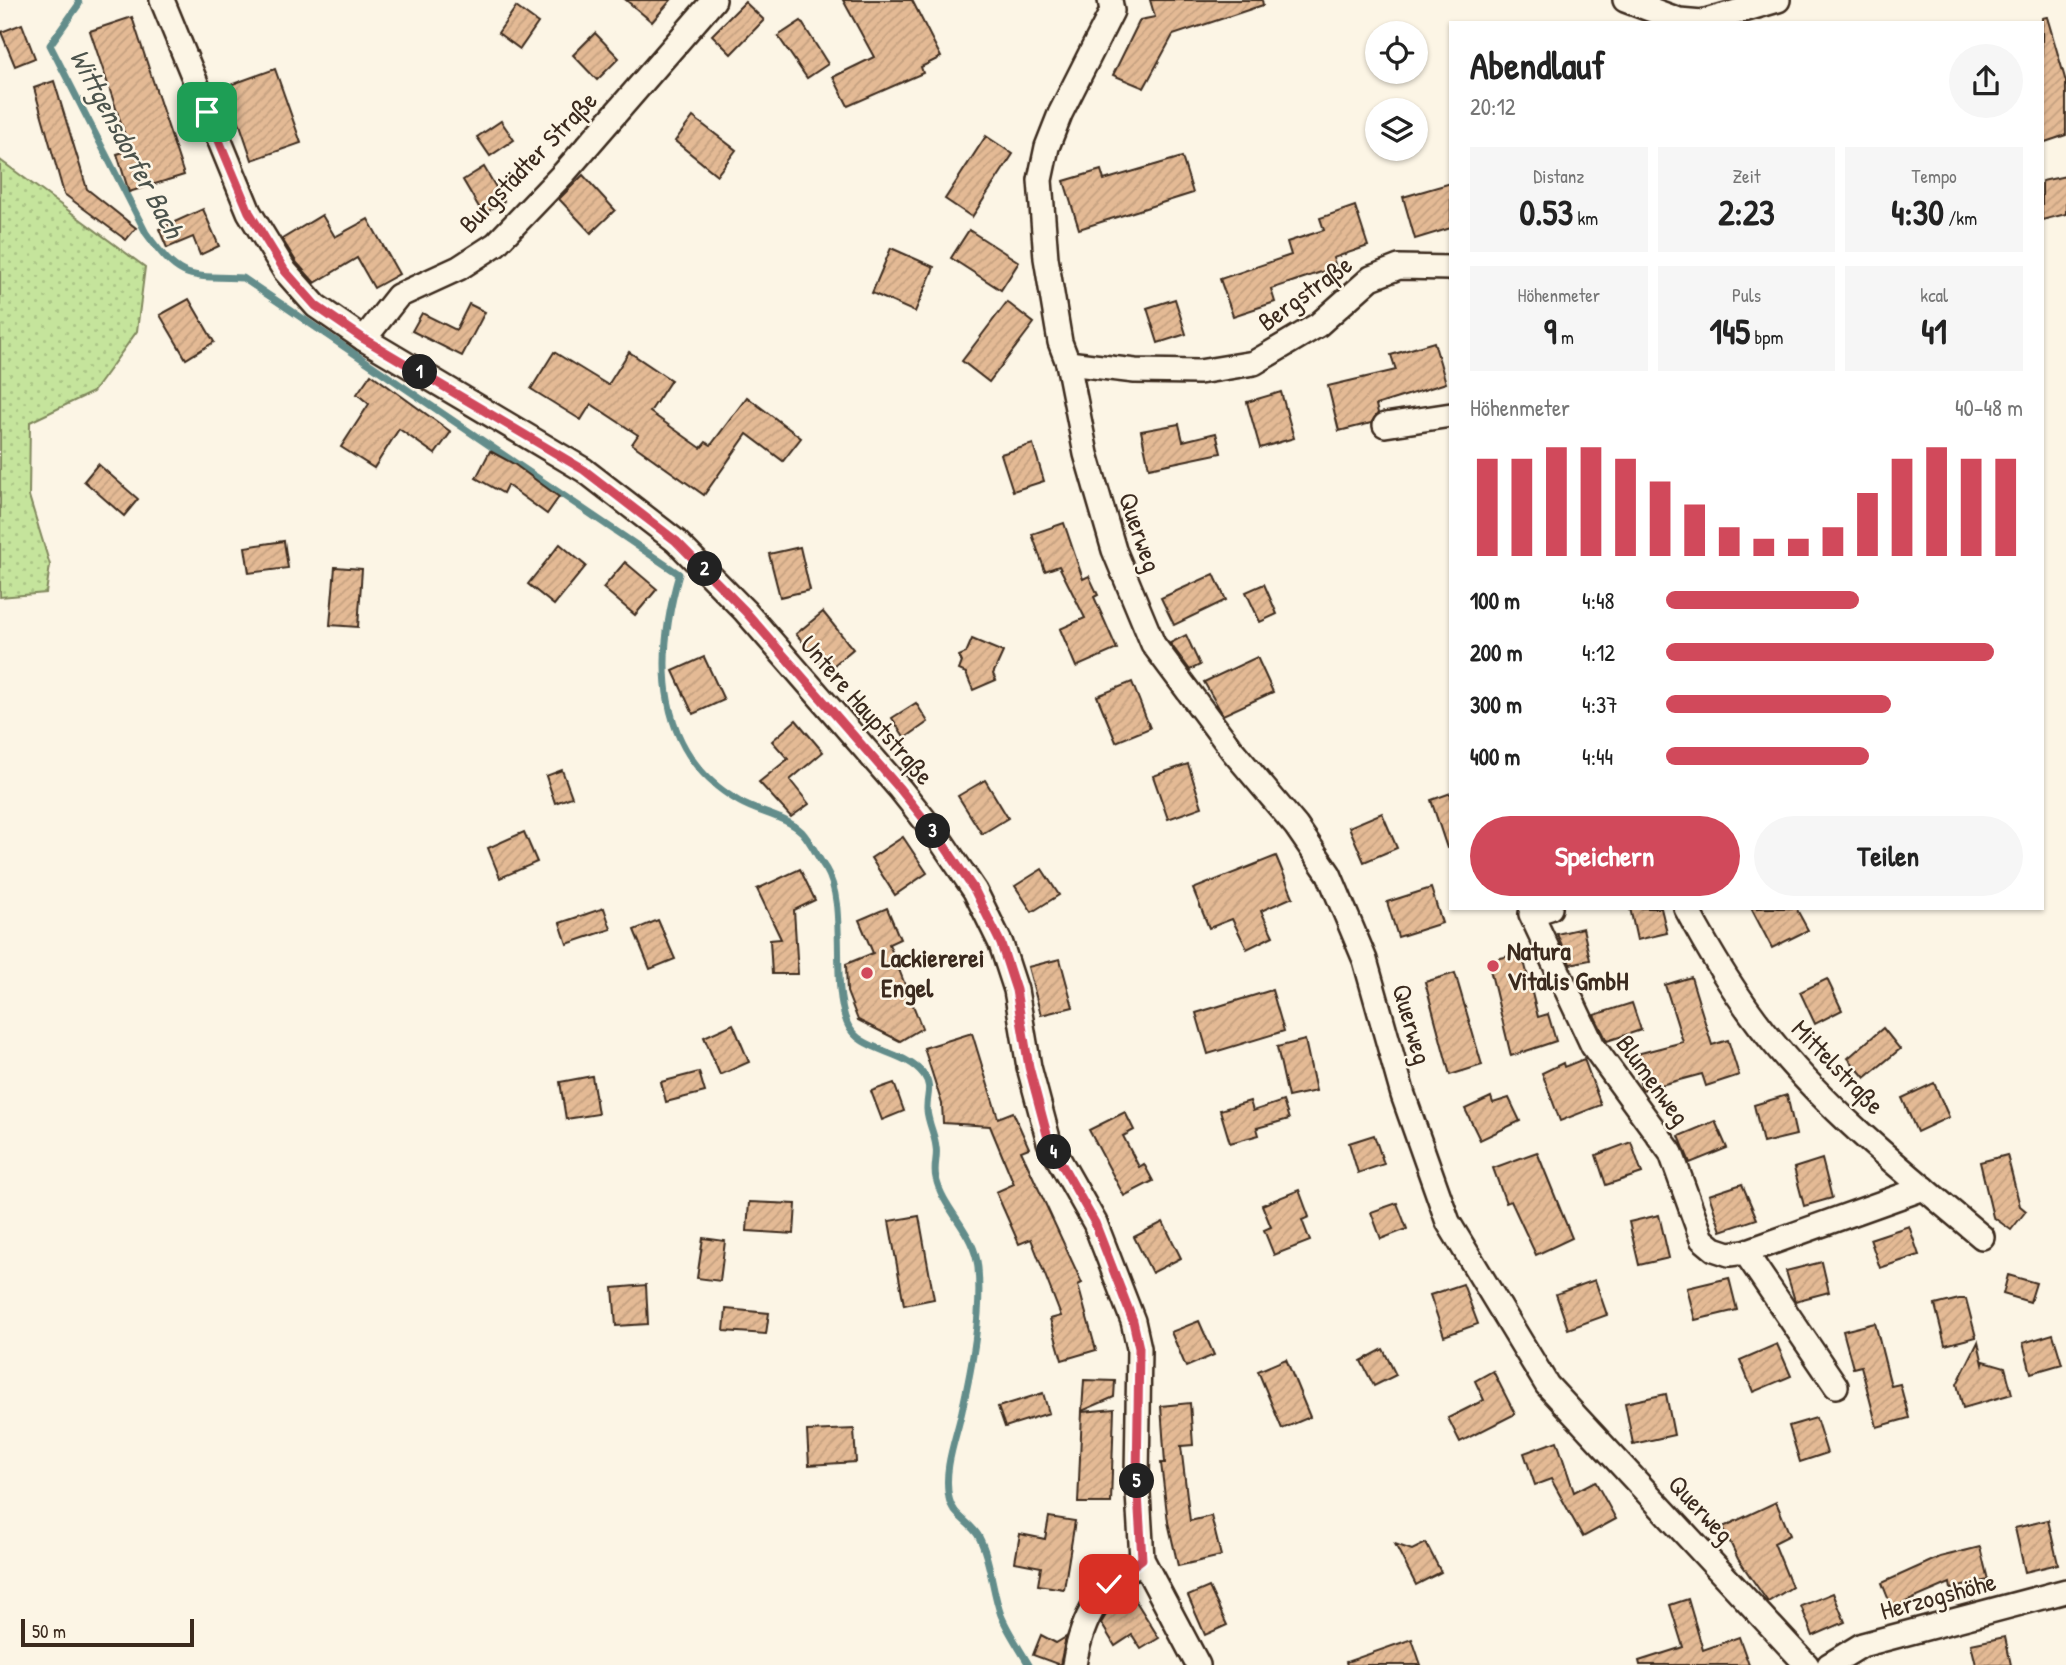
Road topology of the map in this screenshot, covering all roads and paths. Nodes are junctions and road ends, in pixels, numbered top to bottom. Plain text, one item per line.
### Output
1 (162, 0) edge
2 (714, 0) edge
3 (1110, 0) edge
4 (1625, 0) edge
5 (1778, 0) edge
6 (1690, 21) edge
7 (1705, 21) edge
8 (1449, 268) edge
9 (364, 339) junction
10 (1064, 352) junction
11 (1449, 415) edge
12 (1385, 425) dead end
13 (1537, 910) edge
14 (1687, 910) edge
15 (1924, 1188) junction
16 (1982, 1237) dead end
17 (1745, 1252) junction
18 (1836, 1386) dead end
19 (1142, 1559) junction
20 (2066, 1591) edge
21 (1074, 1665) edge
22 (1198, 1665) edge
23 (1807, 1665) edge
24 (1829, 1665) edge

1 - 9 street, Untere Hauptstraße
2 - 9 street, Burgstädter Straße
3 - 10 street, Querweg
4 - 6 street
5 - 7 street
8 - 10 street, Bergstraße
9 - 19 street, Untere Hauptstraße
10 - 23 street, Querweg
11 - 12 street
13 - 17 street, Blumenweg
14 - 15 street, Mittelstraße
15 - 16 street, Mittelstraße
15 - 17 street, Blumenweg
17 - 18 street
19 - 21 street
19 - 22 street, Untere Hauptstraße
20 - 24 street, Herzogshöhe

